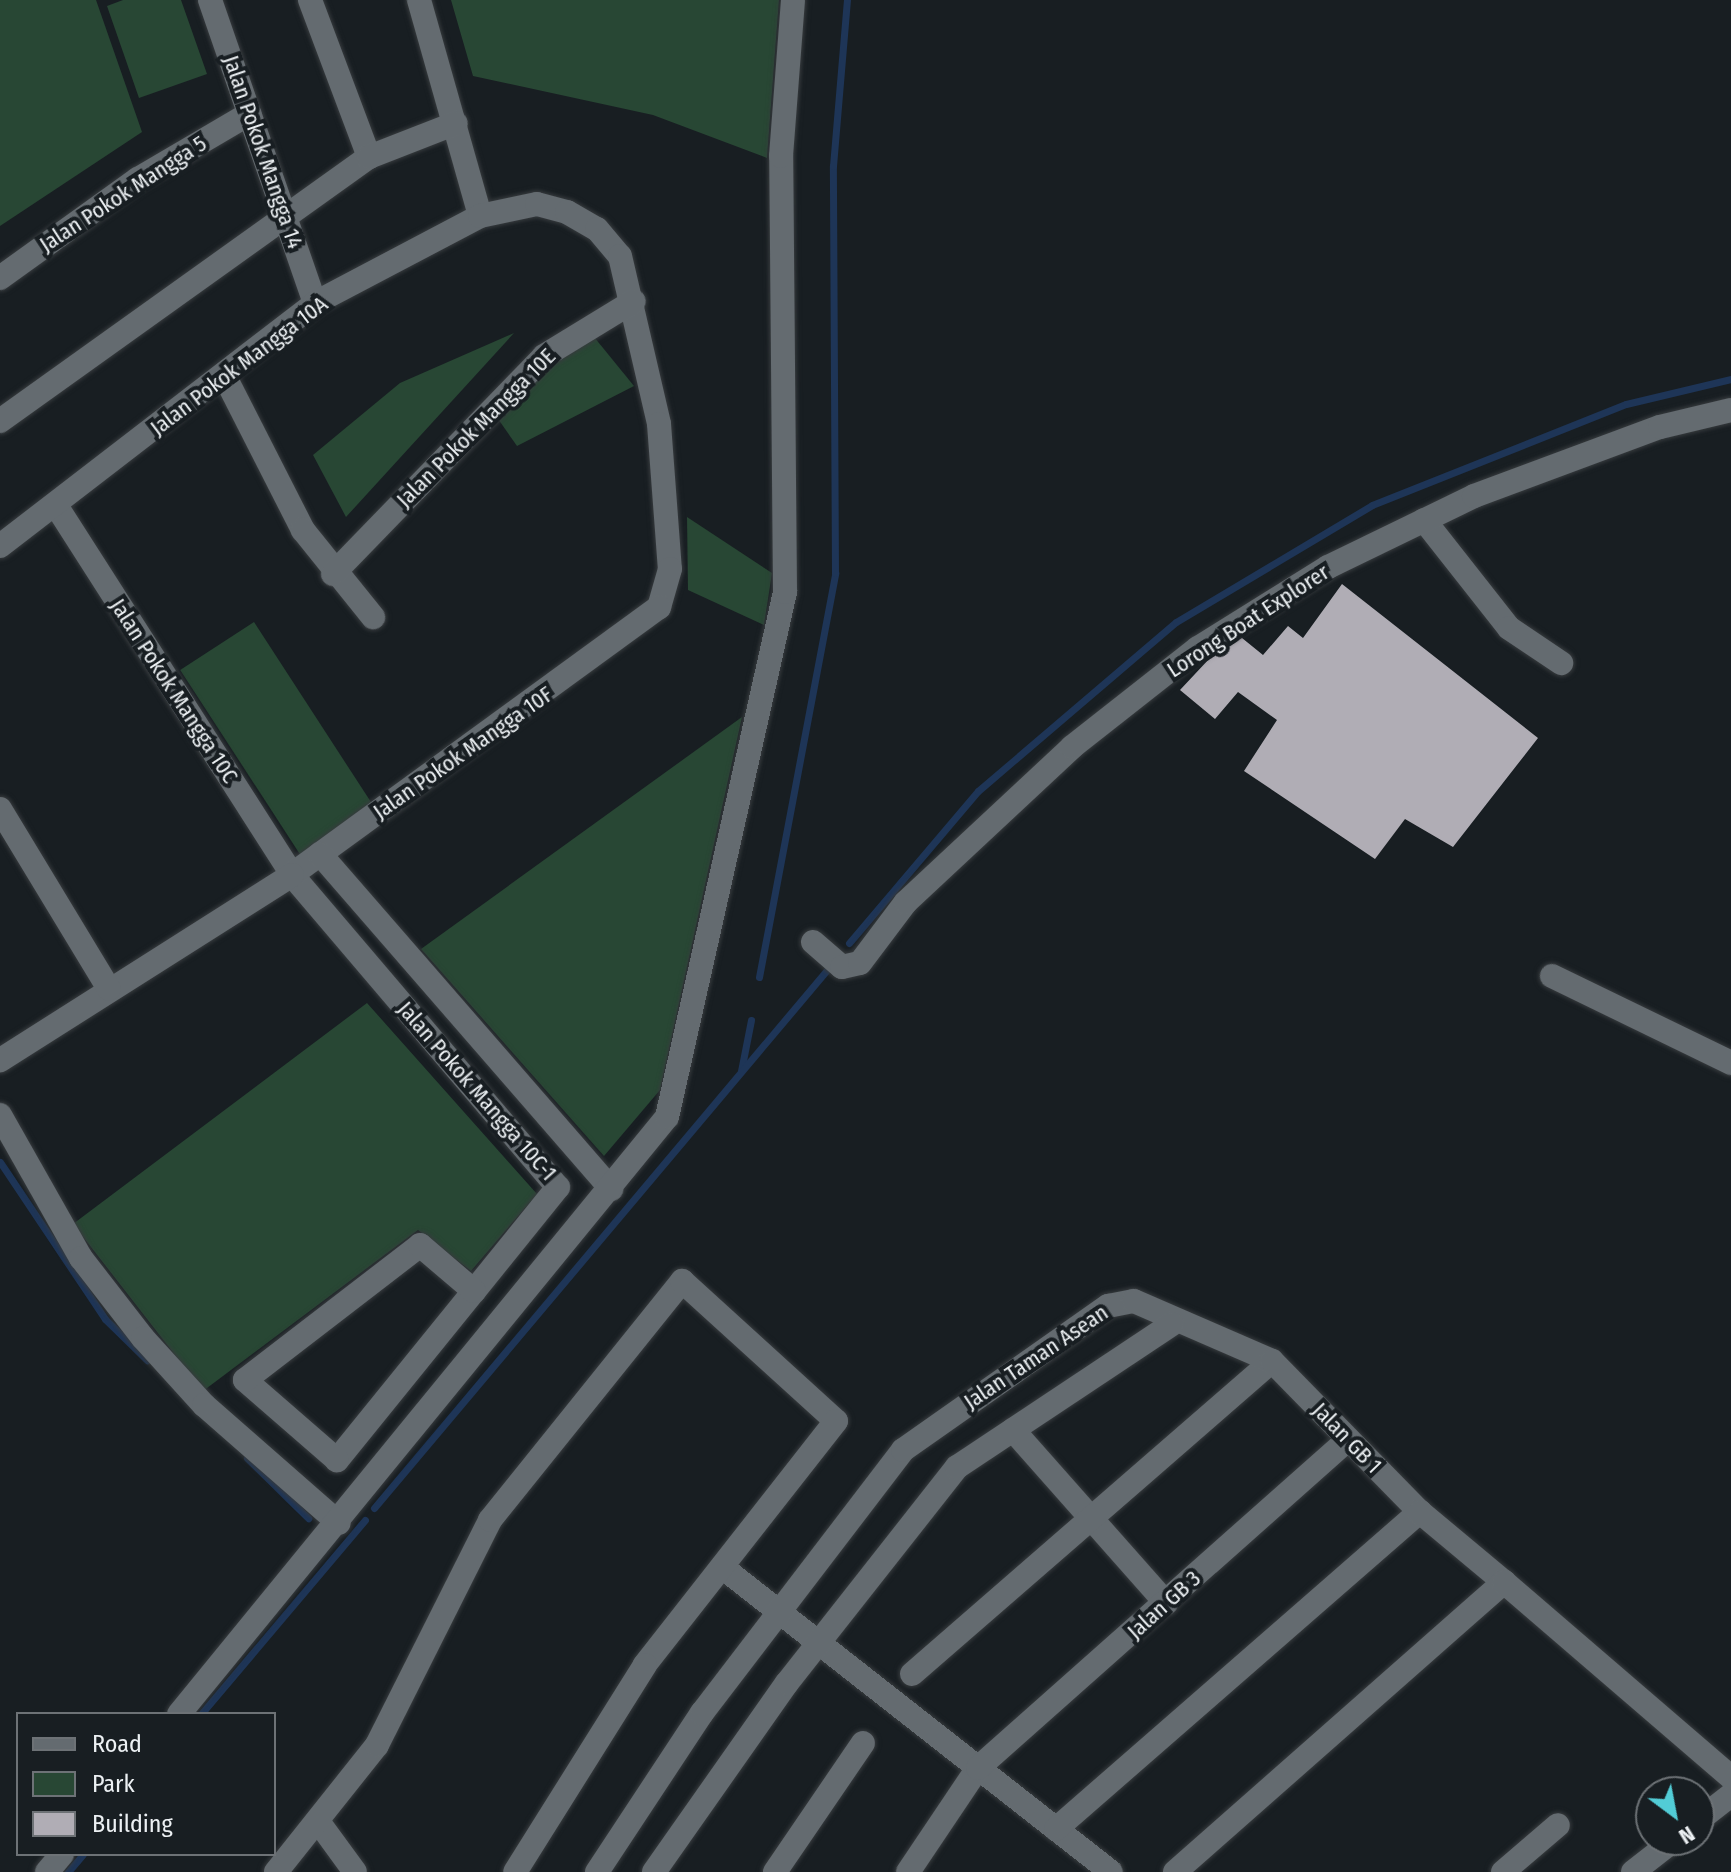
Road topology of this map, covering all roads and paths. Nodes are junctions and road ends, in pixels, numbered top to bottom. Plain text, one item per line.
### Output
1 (210, 0) edge
2 (310, 0) edge
3 (419, 0) edge
4 (793, 0) edge
5 (249, 114) junction
6 (456, 123) junction
7 (369, 157) junction
8 (284, 212) junction
9 (480, 216) junction
10 (0, 278) edge
11 (634, 301) junction
12 (315, 303) junction
13 (224, 375) junction
14 (1731, 410) edge
15 (0, 421) edge
16 (57, 507) junction
17 (1424, 520) junction
18 (0, 546) edge
19 (333, 574) junction
20 (373, 617) dead end
21 (1561, 663) dead end
22 (0, 809) edge
23 (320, 854) junction
24 (292, 875) junction
25 (813, 942) dead end
26 (1552, 976) dead end
27 (109, 989) junction
28 (0, 1060) edge
29 (1731, 1063) edge
30 (0, 1115) edge
31 (611, 1189) junction
32 (474, 1291) junction
33 (1172, 1324) junction
34 (1272, 1361) junction
35 (1013, 1430) junction
36 (1348, 1439) junction
37 (1420, 1512) junction
38 (1093, 1520) junction
39 (339, 1523) junction
40 (722, 1567) junction
41 (1504, 1582) junction
42 (1166, 1603) junction
43 (779, 1612) junction
44 (818, 1643) junction
45 (912, 1674) dead end
46 (181, 1712) edge
47 (863, 1743) dead end
48 (978, 1768) junction
49 (1731, 1777) edge
50 (1731, 1795) edge
51 (1715, 1808) edge
52 (320, 1824) junction
53 (1558, 1825) dead end
54 (1056, 1829) junction
55 (60, 1856) edge
56 (1654, 1856) edge
57 (662, 1869) edge
58 (47, 1872) edge
59 (276, 1872) edge
60 (355, 1872) edge
61 (515, 1872) edge
62 (597, 1872) edge
63 (775, 1872) edge
64 (908, 1872) edge
65 (1111, 1872) edge
66 (1175, 1872) edge
67 (1503, 1872) edge
68 (1633, 1872) edge

1 - 5 street, Jalan Pokok Mangga 14
2 - 7 street
3 - 6 street
4 - 31 street
5 - 8 street, Jalan Pokok Mangga 14
5 - 10 street, Jalan Pokok Mangga 5
6 - 7 street
6 - 9 street
7 - 8 street
8 - 12 street, Jalan Pokok Mangga 14
8 - 15 street
9 - 11 street, Jalan Pokok Mangga 10A
9 - 12 street, Jalan Pokok Mangga 10A
11 - 19 street, Jalan Pokok Mangga 10E
11 - 23 street, Jalan Pokok Mangga 10F
12 - 13 street, Jalan Pokok Mangga 10A
13 - 16 street, Jalan Pokok Mangga 10A
13 - 19 street
14 - 17 street, Lorong Boat Explorer
16 - 18 street, Jalan Pokok Mangga 10A
16 - 24 street, Jalan Pokok Mangga 10C
17 - 21 street
17 - 25 street, Lorong Boat Explorer
19 - 20 street
22 - 27 street
23 - 24 street, Jalan Pokok Mangga 10F
23 - 31 street
24 - 27 street, Jalan Pokok Mangga 10F
24 - 32 street, Jalan Pokok Mangga 10C-1
26 - 29 street
27 - 28 street, Jalan Pokok Mangga 10F
30 - 39 street
31 - 39 street
32 - 32 street, Jalan Pokok Mangga 10C-1
33 - 34 street, Jalan GB 1
33 - 35 street
33 - 43 street, Jalan Taman Asean
34 - 36 street, Jalan GB 1
34 - 38 street
35 - 38 street
35 - 44 street
36 - 37 street, Jalan GB 1
36 - 42 street, Jalan GB 3
37 - 41 street, Jalan GB 1
37 - 54 street
38 - 42 street
38 - 45 street
39 - 46 street
40 - 43 street
40 - 52 street
40 - 61 street
41 - 49 street, Jalan GB 1
41 - 66 street
42 - 48 street, Jalan GB 3
43 - 44 street
43 - 62 street, Jalan Taman Asean
44 - 48 street
44 - 57 street
47 - 63 street
48 - 54 street
48 - 64 street, Jalan GB 3
50 - 51 street
52 - 59 street
52 - 60 street
53 - 67 street
54 - 65 street
55 - 58 street
56 - 68 street

